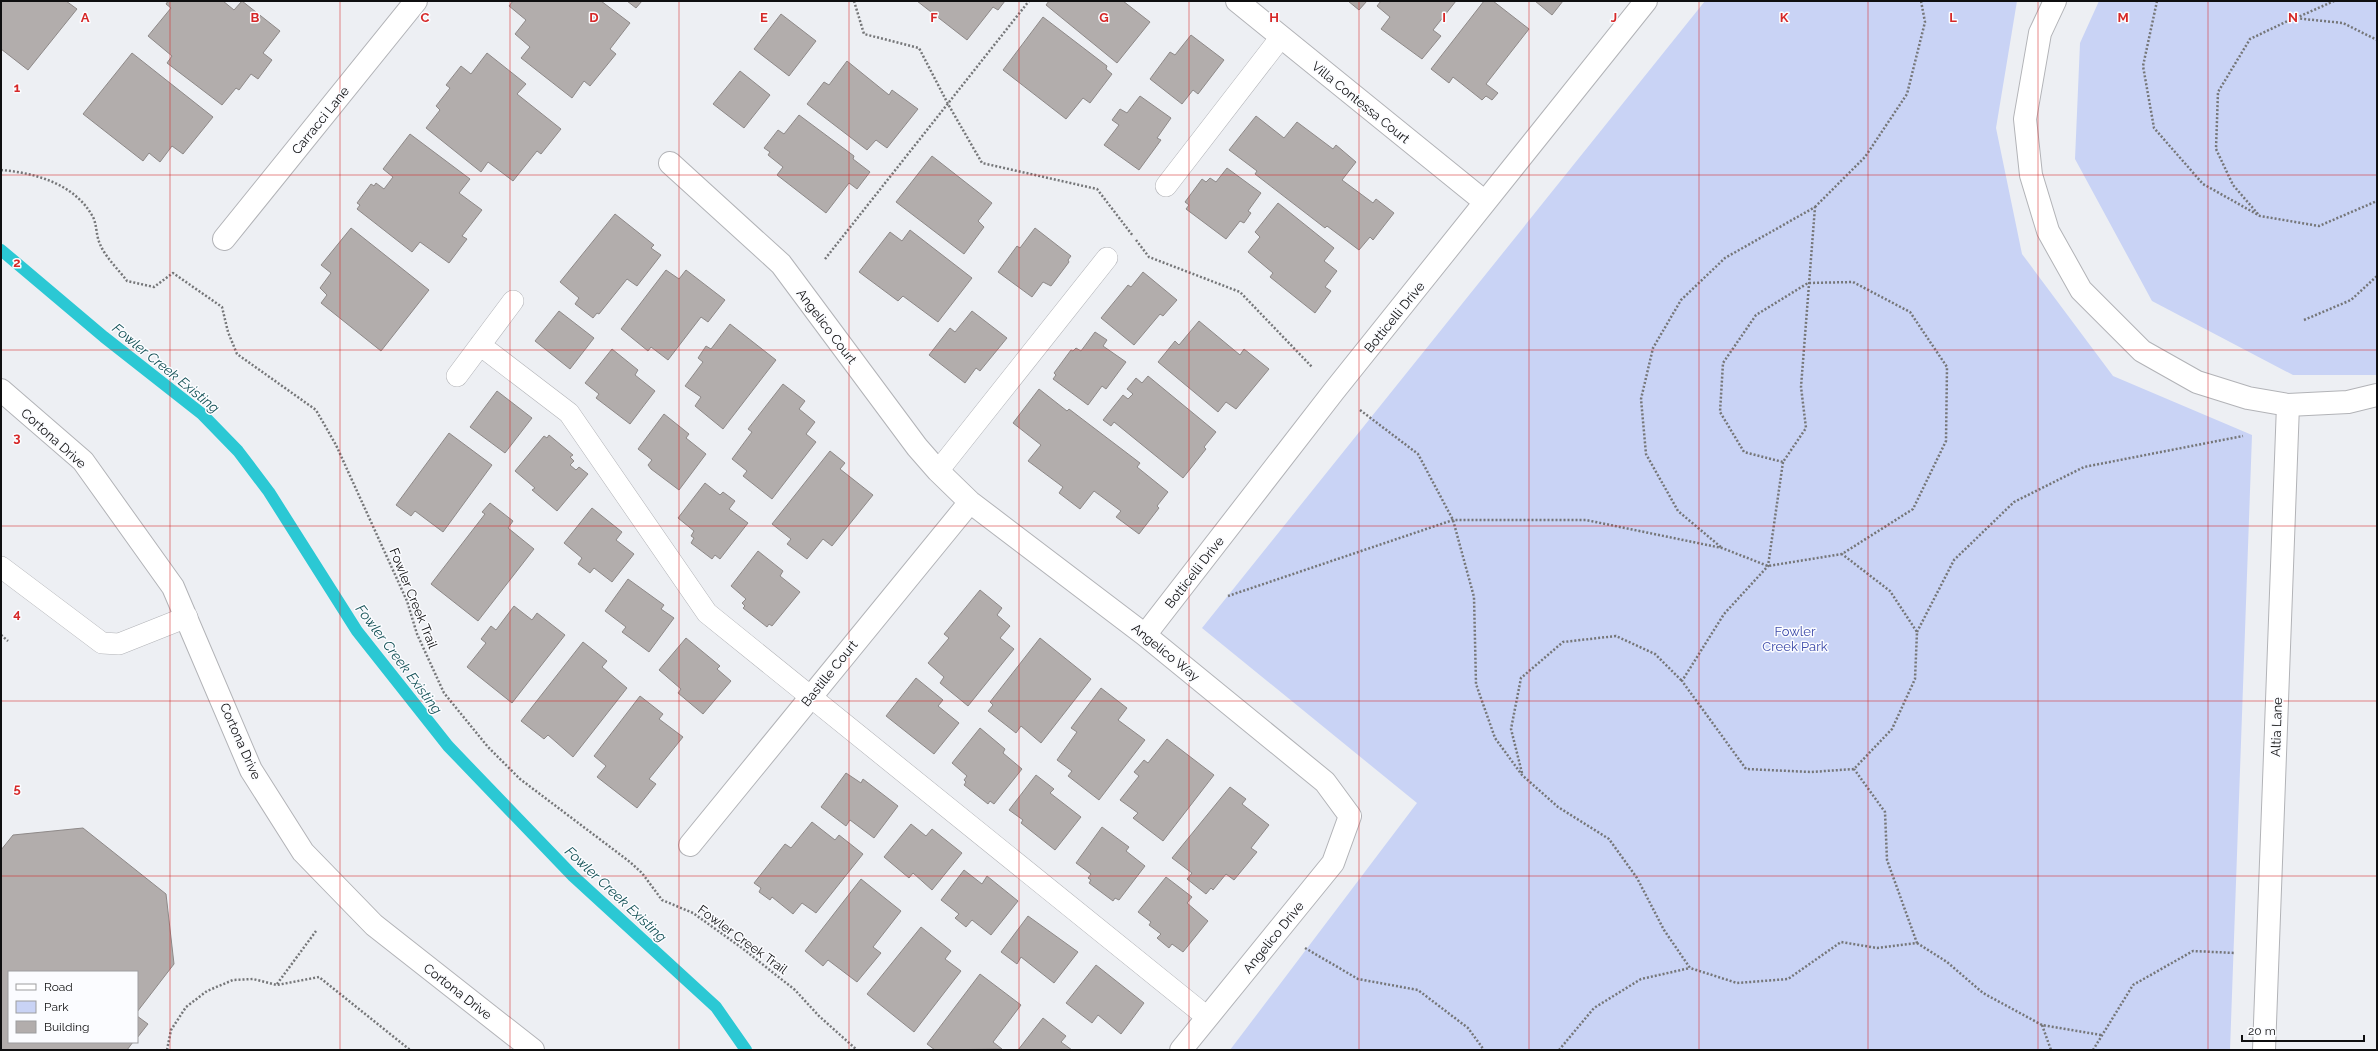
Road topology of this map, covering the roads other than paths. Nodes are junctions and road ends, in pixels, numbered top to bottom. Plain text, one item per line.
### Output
1 (416, 1) edge
2 (1237, 1) edge
3 (1646, 1) edge
4 (2055, 1) edge
5 (1281, 37) junction
6 (670, 163) dead end
7 (1166, 186) dead end
8 (1485, 202) junction
9 (224, 239) dead end
10 (1107, 258) dead end
11 (513, 301) dead end
12 (480, 345) junction
13 (457, 376) dead end
14 (1, 390) edge
15 (2377, 395) edge
16 (2288, 405) junction
17 (938, 471) junction
18 (970, 502) junction
19 (1, 567) edge
20 (187, 617) junction
21 (1145, 635) junction
22 (810, 696) junction
23 (1350, 816) joint
24 (690, 844) dead end
25 (1207, 1017) junction
26 (533, 1050) edge
27 (1182, 1050) edge
28 (2264, 1050) edge

1 - 9 street, Carracci Lane
2 - 5 street, Villa Contessa Court
3 - 8 street, Botticelli Drive
4 - 16 street
5 - 7 lane
5 - 8 street, Villa Contessa Court
6 - 17 street, Angelico Court
8 - 21 street, Botticelli Drive
10 - 17 lane
11 - 12 lane
12 - 13 lane
12 - 22 lane
14 - 20 street, Cortona Drive
15 - 16 street
16 - 28 street, Altia Lane
17 - 18 street, Angelico Court
18 - 21 street, Angelico Way
18 - 22 street, Bastille Court
19 - 20 lane
20 - 26 street, Cortona Drive
21 - 23 street, Angelico Way
22 - 24 street, Bastille Court
22 - 25 lane
23 - 25 street, Angelico Drive
25 - 27 street, Angelico Drive

